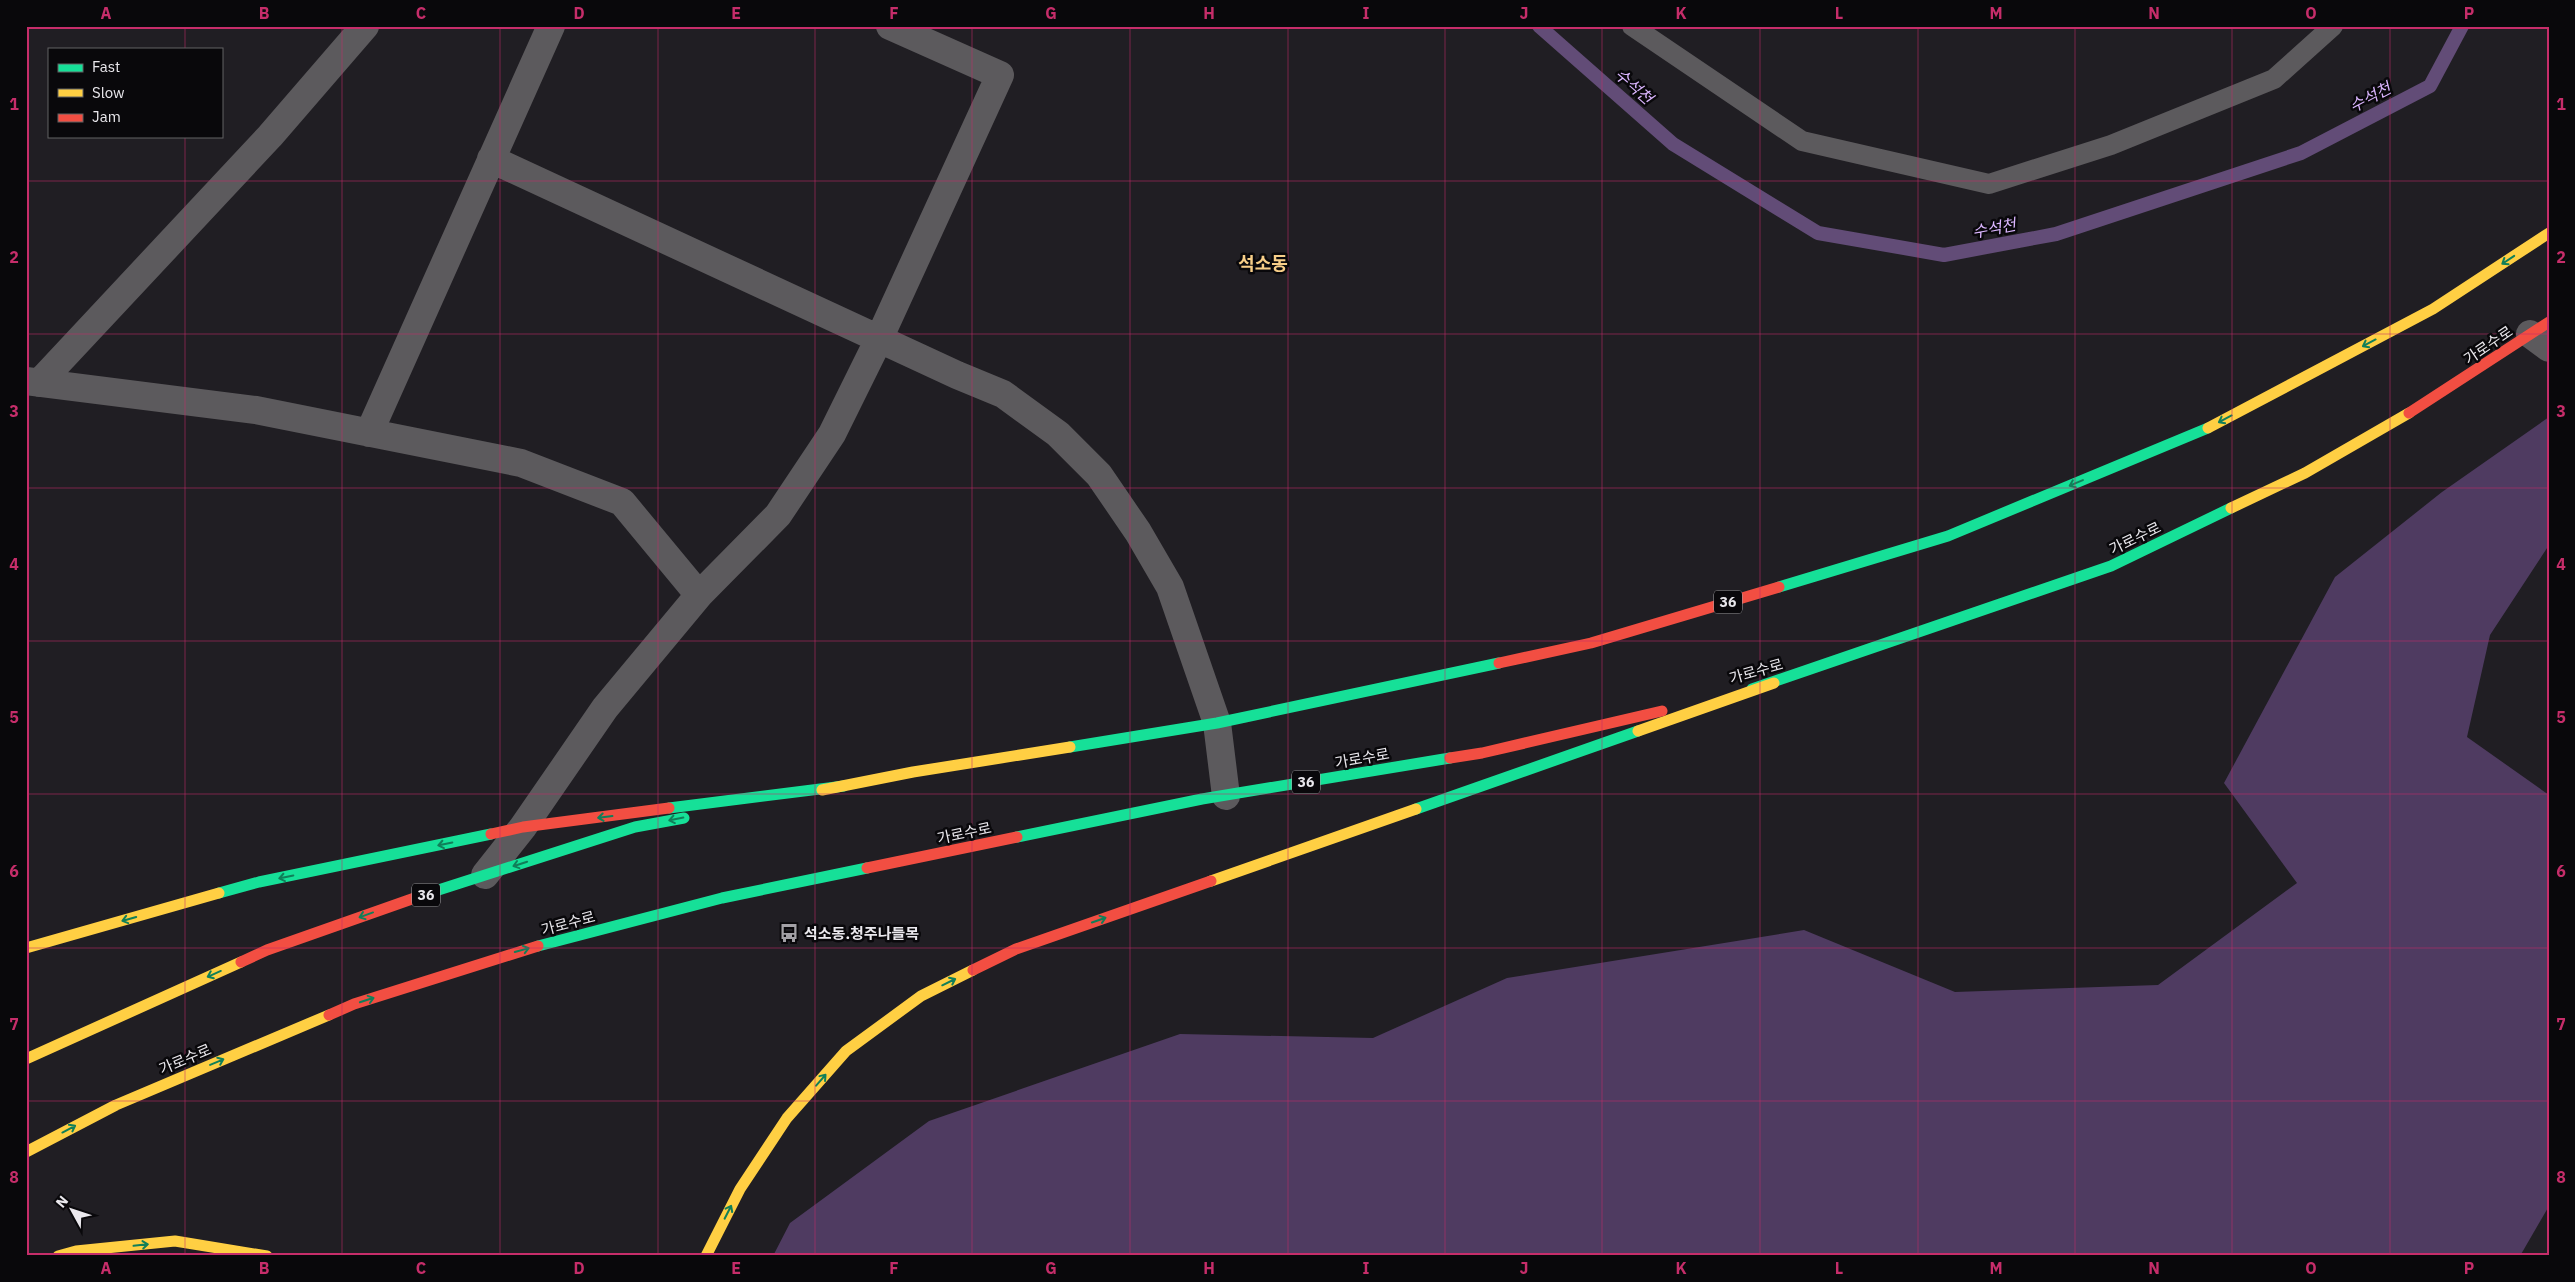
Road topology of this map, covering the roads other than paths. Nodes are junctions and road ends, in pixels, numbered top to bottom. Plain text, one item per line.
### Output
1 (364, 26) edge
2 (551, 26) edge
3 (890, 26) edge
4 (1632, 26) edge
5 (2332, 26) edge
6 (491, 159) junction
7 (2549, 233) edge
8 (2543, 335) edge
9 (879, 339) junction
10 (33, 382) edge
11 (369, 433) junction
12 (699, 595) junction
13 (1774, 683) junction
14 (1216, 723) junction
15 (844, 786) junction
16 (1226, 796) junction
17 (523, 827) junction
18 (486, 876) junction
19 (26, 948) edge
20 (26, 1059) edge
21 (26, 1152) edge
22 (58, 1256) edge
23 (267, 1256) edge
24 (706, 1256) edge

1 - 10 street
2 - 6 street
3 - 9 street
4 - 5 lane
6 - 9 street
6 - 11 street
7 -> 14 main road, 36
8 - 13 main road, 가로수로 / 36
9 - 12 street
9 - 14 street
10 - 11 street
11 - 12 street
12 - 17 street
13 - 16 main road, 가로수로 / 36
24 -> 13 main road
14 - 15 main road, 36
14 - 16 street
15 -> 17 main road
15 -> 18 main road, 36
21 -> 16 main road, 가로수로 / 36
17 - 18 street
17 -> 19 main road
18 -> 20 main road, 36
22 -> 23 main road

